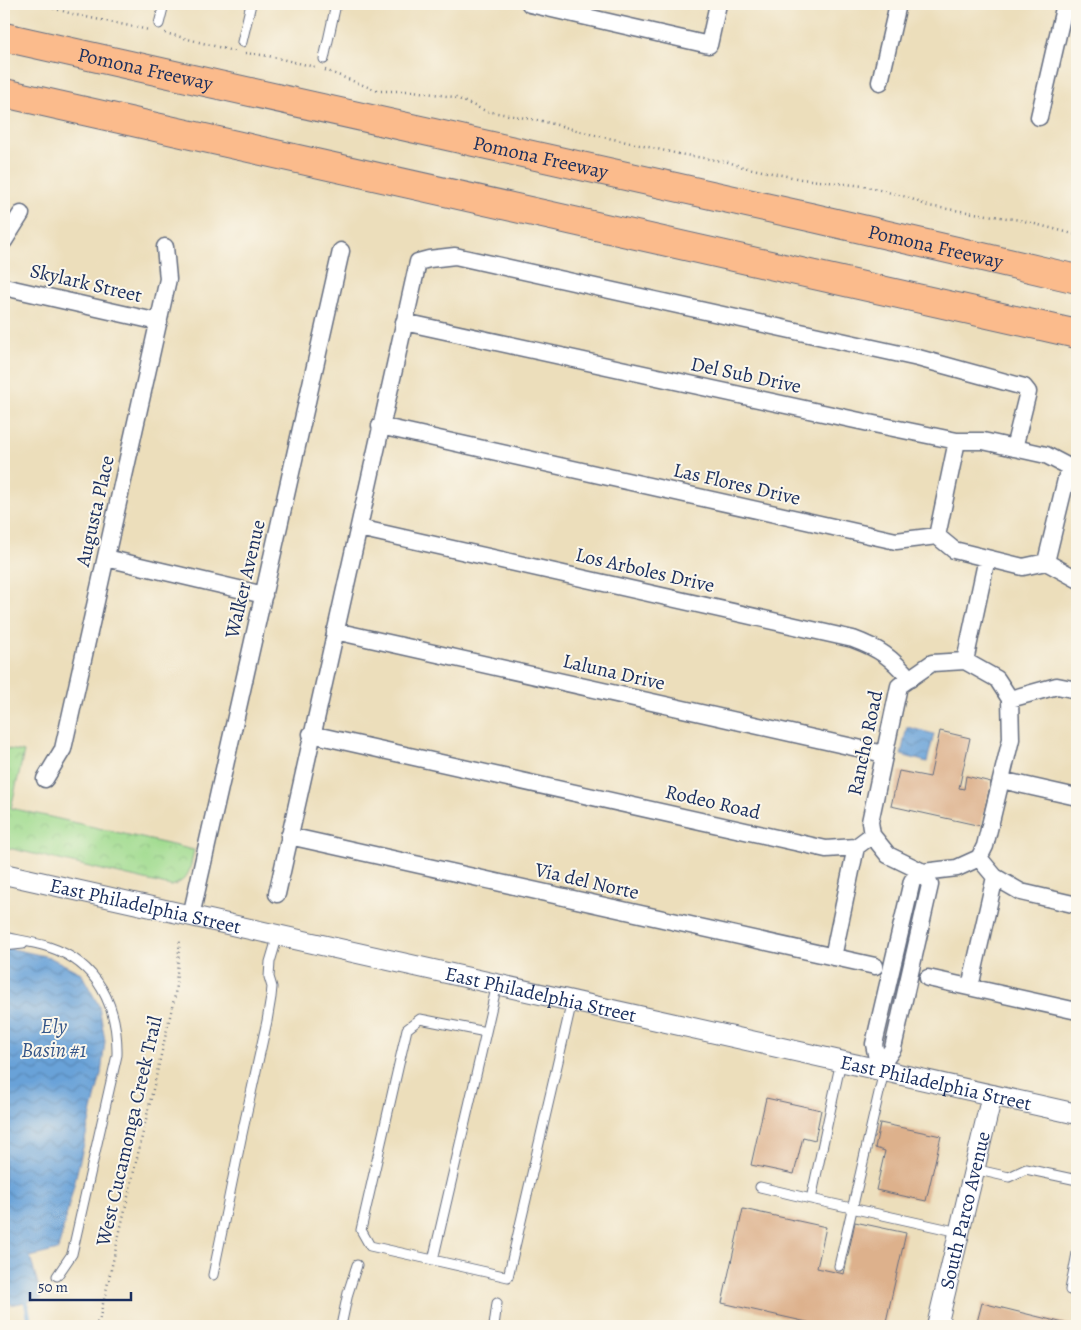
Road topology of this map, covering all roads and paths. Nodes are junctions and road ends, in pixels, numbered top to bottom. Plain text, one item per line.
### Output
1 (39, 4) edge
2 (164, 4) edge
3 (251, 4) edge
4 (336, 4) edge
5 (530, 4) edge
6 (718, 4) edge
7 (898, 4) edge
8 (1065, 4) edge
9 (159, 28) joint
10 (149, 30) dead end
11 (4, 37) edge
12 (242, 42) dead end
13 (324, 59) dead end
14 (880, 82) dead end
15 (4, 93) edge
16 (1039, 117) dead end
17 (21, 214) dead end
18 (814, 218) junction
19 (1077, 235) edge
20 (4, 241) edge
21 (165, 247) dead end
22 (341, 251) dead end
23 (1077, 260) edge
24 (1077, 279) edge
25 (4, 287) edge
26 (159, 322) junction
27 (404, 322) junction
28 (1070, 335) edge
29 (380, 426) junction
30 (957, 441) junction
31 (1014, 448) junction
32 (1073, 468) edge
33 (359, 528) junction
34 (937, 536) junction
35 (106, 558) junction
36 (987, 558) junction
37 (1046, 562) junction
38 (1077, 579) edge
39 (264, 595) junction
40 (336, 631) junction
41 (965, 661) junction
42 (910, 679) junction
43 (1077, 690) edge
44 (1010, 699) junction
45 (311, 734) junction
46 (884, 754) junction
47 (45, 779) dead end
48 (1001, 780) junction
49 (1077, 798) edge
50 (872, 835) junction
51 (289, 836) junction
52 (856, 847) junction
53 (979, 858) junction
54 (924, 872) junction
55 (4, 874) edge
56 (995, 877) junction
57 (277, 894) dead end
58 (1077, 905) edge
59 (191, 916) junction
60 (278, 935) junction
61 (4, 937) edge
62 (180, 939) dead end
63 (31, 943) junction
64 (4, 946) edge
65 (833, 957) junction
66 (874, 966) dead end
67 (928, 978) dead end
68 (497, 984) junction
69 (970, 987) junction
70 (572, 1001) junction
71 (1077, 1011) edge
72 (486, 1032) junction
73 (841, 1061) junction
74 (881, 1070) junction
75 (992, 1095) junction
76 (1077, 1114) edge
77 (974, 1169) junction
78 (1077, 1180) edge
79 (760, 1187) dead end
80 (811, 1199) junction
81 (853, 1208) junction
82 (960, 1232) junction
83 (1077, 1253) edge
84 (433, 1260) junction
85 (357, 1265) dead end
86 (839, 1266) dead end
87 (213, 1275) dead end
88 (57, 1276) dead end
89 (1077, 1292) edge
90 (497, 1303) dead end
91 (94, 1326) edge
92 (341, 1326) edge
93 (494, 1326) edge
94 (937, 1326) edge

1 - 10 path
2 - 9 lane
3 - 12 lane
4 - 13 lane
5 - 6 street
7 - 14 street
8 - 16 street
9 - 19 path
11 - 18 highway, Pomona Freeway
15 - 28 highway
17 - 20 street
18 - 23 highway
18 - 24 highway, Pomona Freeway
21 - 26 street, Augusta Place
22 - 39 street, Walker Avenue
25 - 26 street, Skylark Street
26 - 35 street, Augusta Place
27 - 29 street
27 - 30 street, Del Sub Drive
27 - 31 street
29 - 33 street
29 - 34 street, Las Flores Drive
30 - 31 street, Del Sub Drive
30 - 34 street
31 - 32 street, Del Sub Drive
32 - 37 street
33 - 40 street
33 - 42 street, Los Arboles Drive
34 - 36 street
35 - 39 street
35 - 47 street, Augusta Place
36 - 37 street
36 - 41 street
37 - 38 street
39 - 59 street, Walker Avenue
40 - 45 street
40 - 46 street, Laluna Drive
41 - 42 street, Rancho Road
41 - 44 street
42 - 46 street, Rancho Road
43 - 44 street
44 - 48 street
45 - 51 street
45 - 52 street, Rodeo Road
46 - 50 street, Rancho Road
48 - 49 street
48 - 53 street
50 - 52 street
50 - 54 street
51 - 57 street
51 - 65 street, Via del Norte
52 - 65 street
53 - 54 street
53 - 56 street
54 - 74 street
55 - 59 street, East Philadelphia Street
56 - 58 street
56 - 69 street
59 - 60 street, East Philadelphia Street
60 - 68 street, East Philadelphia Street
60 - 87 lane
61 - 63 lane
62 - 91 path, West Cucamonga Creek Trail
63 - 64 lane
63 - 88 lane
65 - 66 street, Via del Norte
67 - 69 street
68 - 70 street, East Philadelphia Street
68 - 72 lane
69 - 71 street
70 - 73 street, East Philadelphia Street
70 - 84 lane
72 - 84 lane
72 - 84 lane
73 - 74 street, East Philadelphia Street
73 - 80 lane
74 - 75 street, East Philadelphia Street
74 - 81 lane
75 - 76 street, East Philadelphia Street
75 - 77 street, South Parco Avenue
77 - 78 lane
77 - 82 street, South Parco Avenue
79 - 80 lane
80 - 81 lane
81 - 82 lane
81 - 86 lane
82 - 94 street, South Parco Avenue
83 - 89 lane
85 - 92 lane
90 - 93 lane

